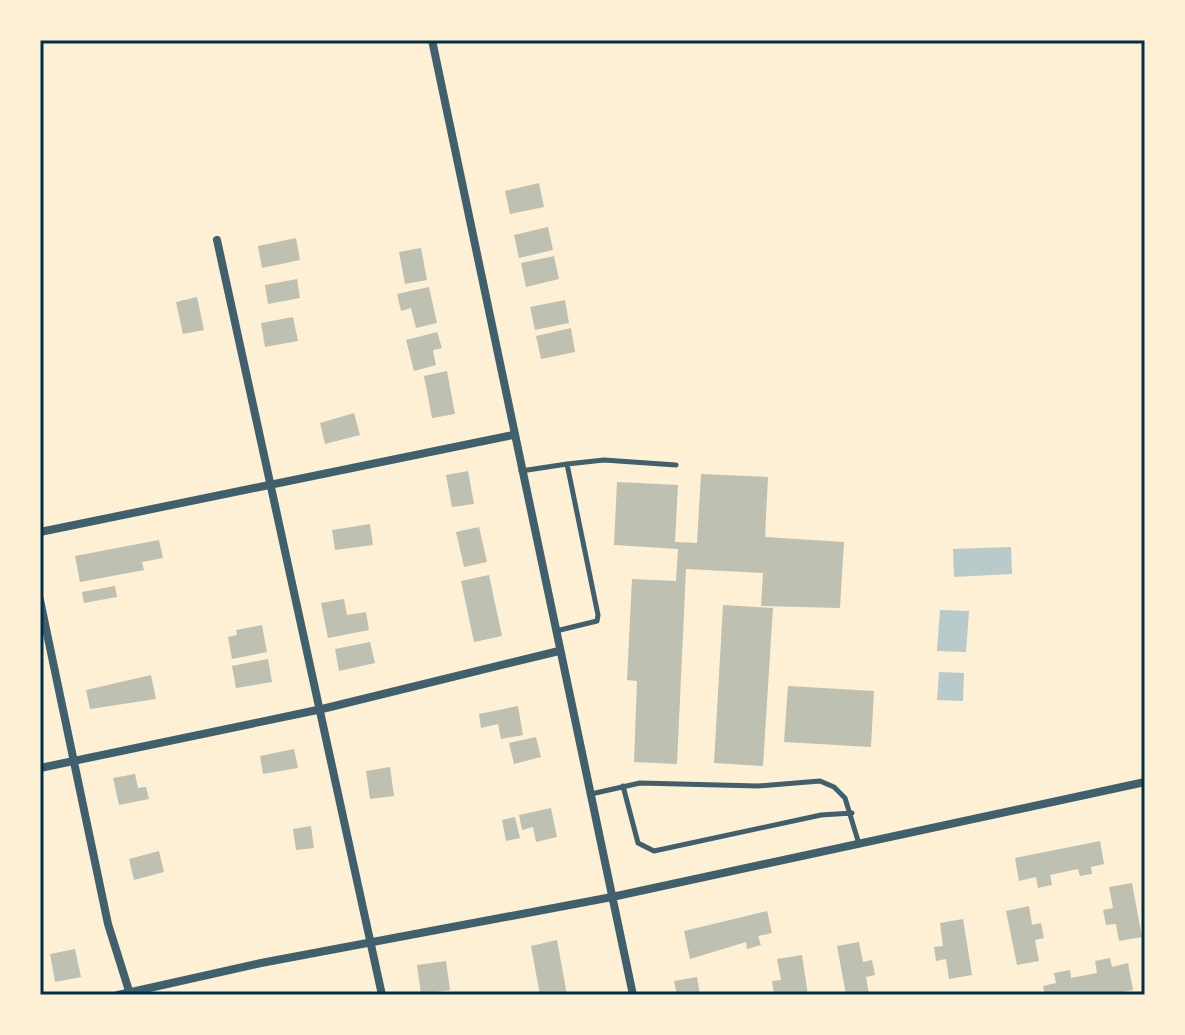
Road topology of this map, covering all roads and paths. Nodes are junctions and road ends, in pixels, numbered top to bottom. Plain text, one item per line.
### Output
1 (432, 40) edge
2 (217, 240) dead end
3 (513, 435) junction
4 (567, 464) junction
5 (676, 465) dead end
6 (521, 471) junction
7 (271, 483) junction
8 (40, 532) edge
9 (40, 600) edge
10 (555, 631) junction
11 (559, 651) junction
12 (322, 709) junction
13 (74, 761) junction
14 (40, 768) edge
15 (1145, 782) edge
16 (623, 786) junction
17 (590, 794) junction
18 (852, 813) junction
19 (859, 844) junction
20 (612, 897) junction
21 (371, 944) junction
22 (130, 994) edge
23 (118, 995) edge
24 (382, 995) edge
25 (633, 995) edge

1 - 3 street
2 - 7 street
3 - 6 street
3 - 7 street
4 - 5 lane
4 - 6 lane
4 - 10 lane
6 - 10 street
7 - 8 street
7 - 12 street
9 - 13 street
10 - 11 street
11 - 12 street
11 - 17 street
12 - 13 street
12 - 21 street
13 - 14 street
13 - 22 street
15 - 19 street
16 - 17 lane
16 - 18 lane
16 - 18 lane
17 - 20 street
18 - 19 lane
19 - 20 street
20 - 21 street
20 - 25 street
21 - 22 street
21 - 24 street
22 - 23 street

